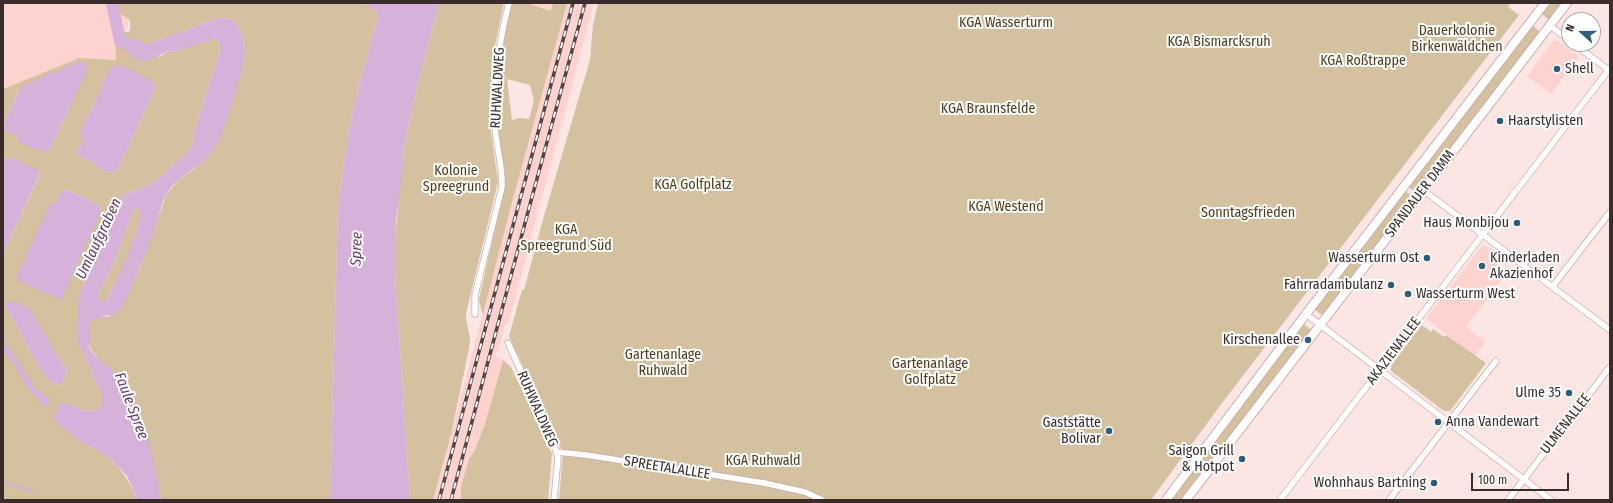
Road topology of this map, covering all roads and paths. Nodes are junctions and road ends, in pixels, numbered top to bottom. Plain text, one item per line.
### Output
1 (509, 3) edge
2 (1545, 3) edge
3 (1566, 3) edge
4 (1550, 25) junction
5 (1561, 34) edge
6 (1585, 52) edge
7 (1610, 70) edge
8 (1423, 190) junction
9 (1610, 212) edge
10 (1482, 235) junction
11 (1552, 287) junction
12 (475, 314) dead end
13 (1306, 314) junction
14 (1320, 324) junction
15 (1610, 330) edge
16 (508, 343) dead end
17 (1496, 361) dead end
18 (1610, 367) edge
19 (1379, 370) junction
20 (1449, 423) junction
21 (557, 452) junction
22 (1524, 479) junction
23 (554, 500) edge
24 (822, 500) edge
25 (1166, 500) edge
26 (1186, 500) edge
27 (1280, 500) edge
28 (1389, 500) edge
29 (1508, 500) edge
30 (1551, 500) edge

1 - 12 street, RUHWALDWEG
2 - 13 main road, SPANDAUER DAMM
3 - 4 main road, SPANDAUER DAMM
4 - 5 street
4 - 8 main road, SPANDAUER DAMM
6 - 7 street
7 - 10 street, AKAZIENALLEE
8 - 10 street
8 - 14 main road, SPANDAUER DAMM
9 - 11 street
10 - 11 street
10 - 19 street, AKAZIENALLEE
11 - 15 street
13 - 14 street
13 - 25 main road, SPANDAUER DAMM
14 - 19 street
14 - 26 main road, SPANDAUER DAMM
16 - 21 street, RUHWALDWEG
17 - 20 street
18 - 22 street, ULMENALLEE
19 - 20 street
19 - 27 street, AKAZIENALLEE
20 - 22 street
20 - 28 street
21 - 23 street, RUHWALDWEG
21 - 24 street, SPREETALALLEE
22 - 29 street, ULMENALLEE
22 - 30 street

